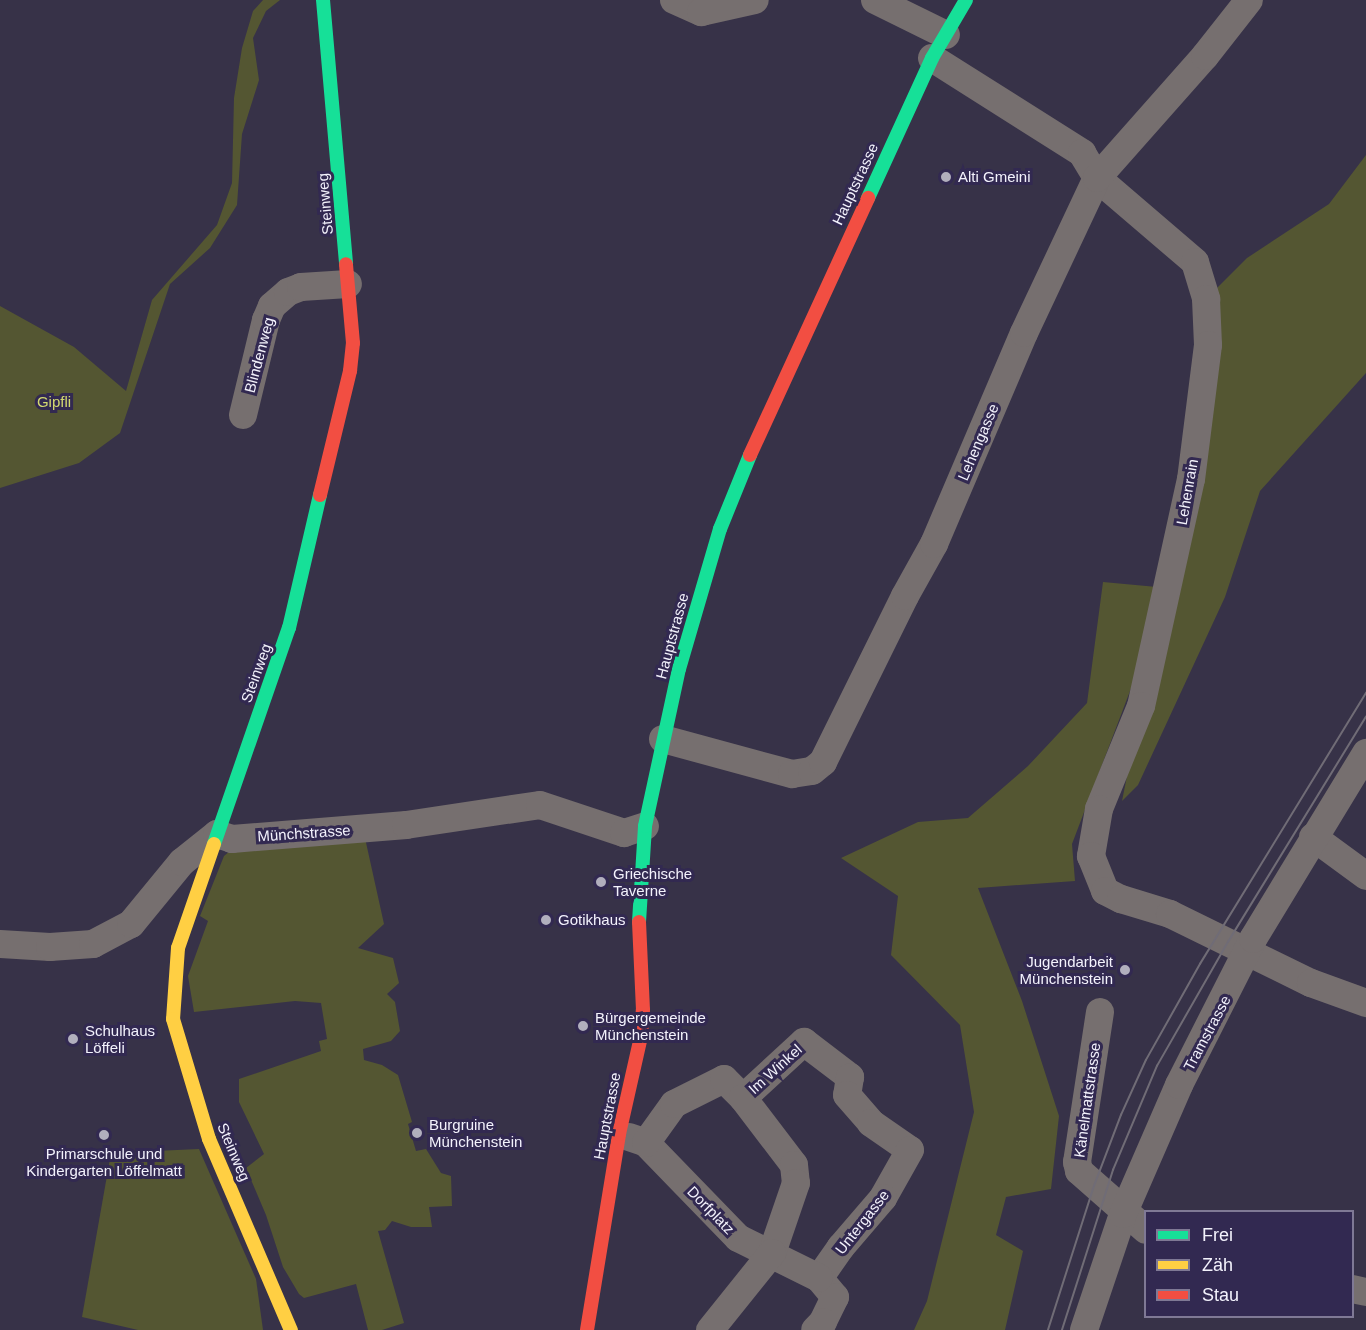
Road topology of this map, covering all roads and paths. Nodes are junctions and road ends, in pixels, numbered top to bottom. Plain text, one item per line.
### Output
1 (323, 0) edge
2 (674, 0) edge
3 (755, 0) edge
4 (875, 0) edge
5 (966, 0) edge
6 (1249, 0) edge
7 (939, 47) junction
8 (1097, 178) junction
9 (348, 284) junction
10 (243, 415) dead end
11 (663, 739) junction
12 (1366, 753) edge
13 (645, 826) junction
14 (217, 834) junction
15 (1312, 837) junction
16 (1366, 876) edge
17 (0, 944) edge
18 (1246, 953) junction
19 (1366, 1003) edge
20 (1100, 1012) dead end
21 (847, 1095) joint
22 (743, 1098) junction
23 (633, 1139) junction
24 (1135, 1222) edge
25 (772, 1253) junction
26 (819, 1278) junction
27 (717, 1329) edge
28 (291, 1330) edge
29 (587, 1330) edge
30 (815, 1330) edge
31 (1084, 1330) edge

1 - 9 main road, Steinweg
2 - 3 street
4 - 7 street, Lehenrain
5 - 7 main road, Hauptstrasse
6 - 8 street, Lehengasse
7 - 8 street, Lehenrain
7 - 11 main road, Hauptstrasse
8 - 11 street, Lehengasse
8 - 18 street, Lehenrain
9 - 10 street, Blindenweg
9 - 14 main road, Steinweg
11 - 13 main road, Hauptstrasse
12 - 15 street, Tramstrasse
13 - 14 street, Münchstrasse
13 - 23 main road, Hauptstrasse
14 - 17 street
14 - 28 main road, Steinweg
15 - 16 street
15 - 18 street, Tramstrasse
18 - 19 street, Lehenrain
18 - 24 street, Tramstrasse
20 - 24 street, Känelmattstrasse
21 - 22 street, Im Winkel
21 - 26 street, Untergasse
22 - 23 street
22 - 25 street
23 - 25 street, Dorfplatz
23 - 29 main road, Hauptstrasse
24 - 31 street, Tramstrasse
25 - 26 street, Dorfplatz
25 - 27 street
26 - 30 street

